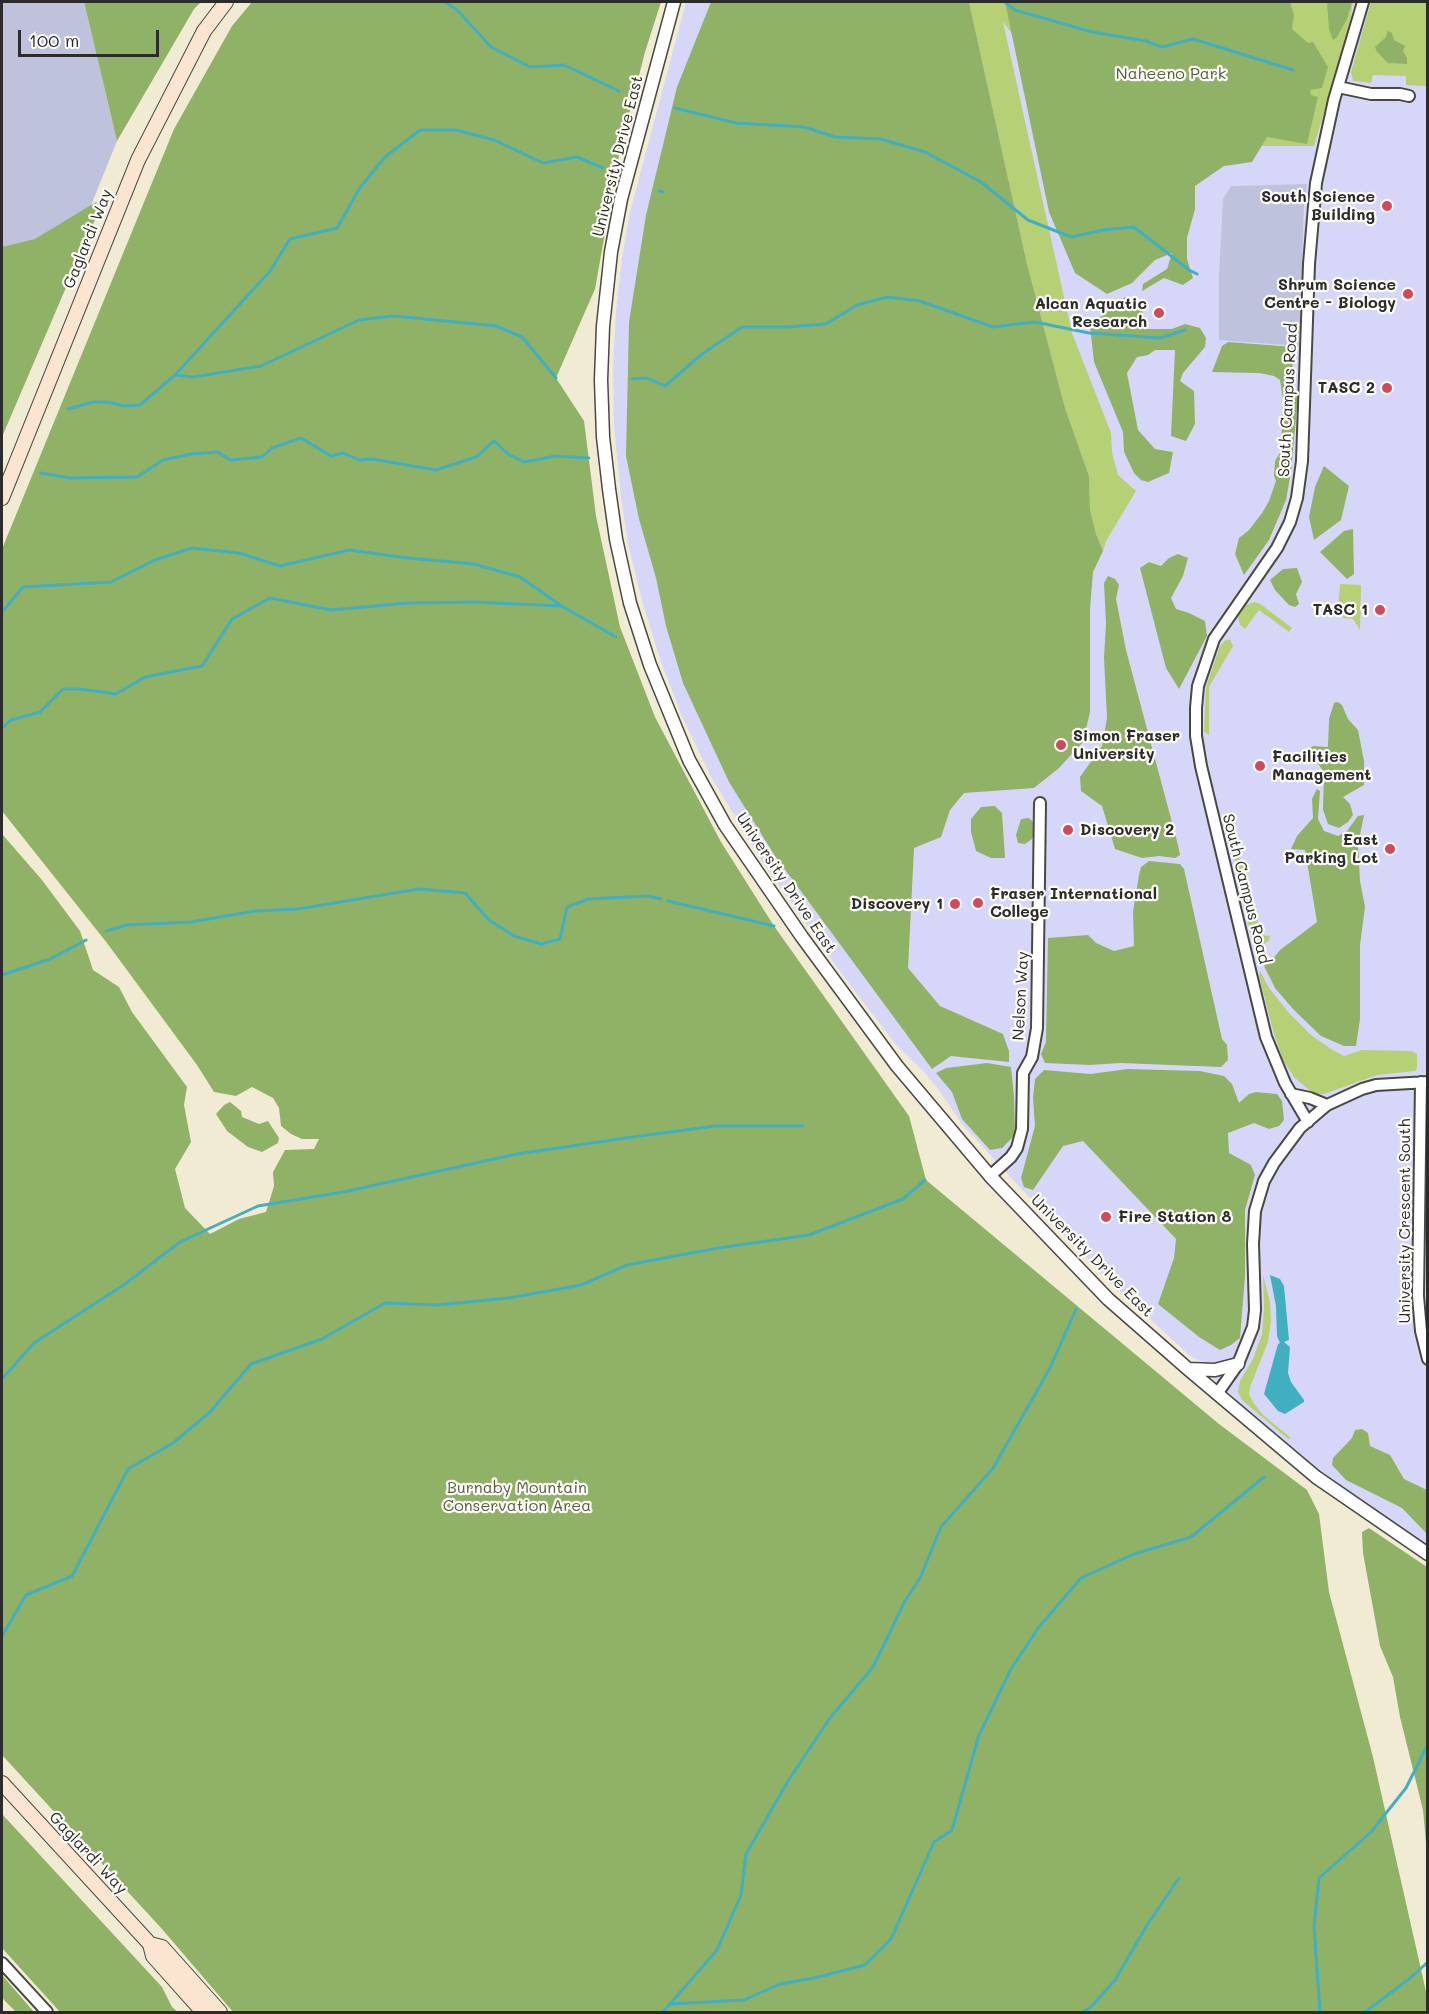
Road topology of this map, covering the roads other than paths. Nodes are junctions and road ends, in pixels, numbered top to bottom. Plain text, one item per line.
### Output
1 (226, 2) edge
2 (675, 2) edge
3 (1363, 2) edge
4 (1338, 87) junction
5 (1409, 96) dead end
6 (2, 498) edge
7 (1040, 803) dead end
8 (1424, 1082) edge
9 (1291, 1094) junction
10 (1327, 1105) junction
11 (1308, 1122) junction
12 (990, 1176) junction
13 (1428, 1359) edge
14 (1238, 1364) junction
15 (1188, 1369) junction
16 (1217, 1394) junction
17 (1428, 1554) edge
18 (2, 1783) edge
19 (150, 1944) junction
20 (2, 1963) edge
21 (47, 2013) edge
22 (203, 2013) edge
23 (220, 2013) edge

1 - 6 main road, Gaglardi Way
2 - 12 street, University Drive East
3 - 4 street, South Campus Road
4 - 5 street
4 - 9 street, South Campus Road
7 - 12 street, Nelson Way
8 - 10 street
8 - 13 street, University Crescent South
9 - 10 street
9 - 11 street, South Campus Road
10 - 11 street
11 - 14 street
12 - 15 street, University Drive East
14 - 15 street
14 - 16 street
15 - 16 street, University Drive East
16 - 17 street, University Drive East
18 - 19 main road, Gaglardi Way
19 - 22 main road, Gaglardi Way
19 - 23 main road, Gaglardi Way
20 - 21 street

